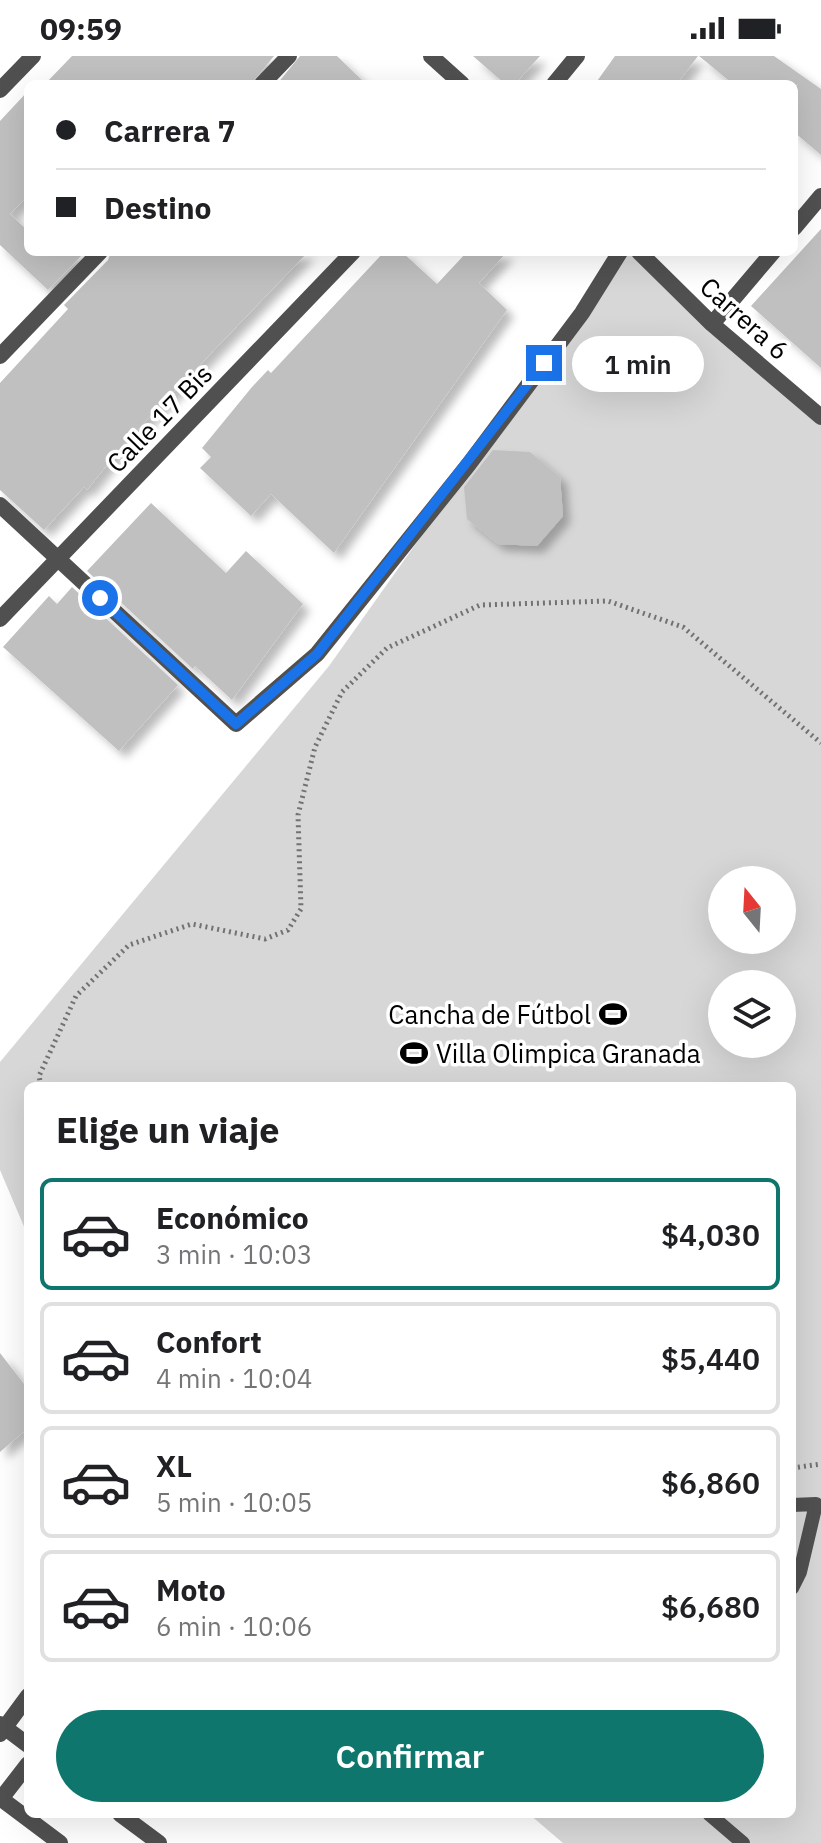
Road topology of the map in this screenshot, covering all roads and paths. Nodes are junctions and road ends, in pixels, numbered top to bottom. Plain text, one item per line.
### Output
1 (33, 56) edge
2 (289, 56) edge
3 (431, 56) edge
4 (577, 56) edge
5 (266, 80) edge
6 (458, 80) edge
7 (557, 80) edge
8 (0, 90) edge
9 (821, 196) edge
10 (798, 223) edge
11 (96, 256) edge
12 (349, 256) edge
13 (618, 256) edge
14 (643, 256) edge
15 (770, 256) edge
16 (712, 324) junction
17 (0, 356) edge
18 (821, 417) edge
19 (0, 505) edge
20 (57, 558) junction
21 (0, 619) edge
22 (821, 743) edge
23 (40, 1082) edge
24 (821, 1464) edge
25 (796, 1467) edge
26 (796, 1505) edge
27 (796, 1580) edge
28 (24, 1701) edge
29 (2, 1729) edge
30 (24, 1743) edge
31 (24, 1769) edge
32 (0, 1799) edge
33 (24, 1817) edge
34 (26, 1818) edge
35 (125, 1818) edge
36 (714, 1818) edge
37 (60, 1843) edge
38 (159, 1843) edge
39 (743, 1843) edge

1 - 8 street
2 - 5 street
3 - 6 street
4 - 7 street
9 - 10 street
11 - 17 street
12 - 20 street, Calle 17 Bis
13 - 20 street
14 - 16 street, Carrera 6
15 - 16 street
16 - 18 street, Carrera 6
19 - 20 street
20 - 21 street, Calle 17 Bis
22 - 23 path
24 - 25 path
26 - 27 lane
28 - 29 street
29 - 30 street
31 - 32 street
32 - 33 street
34 - 37 street
35 - 38 street
36 - 39 lane

